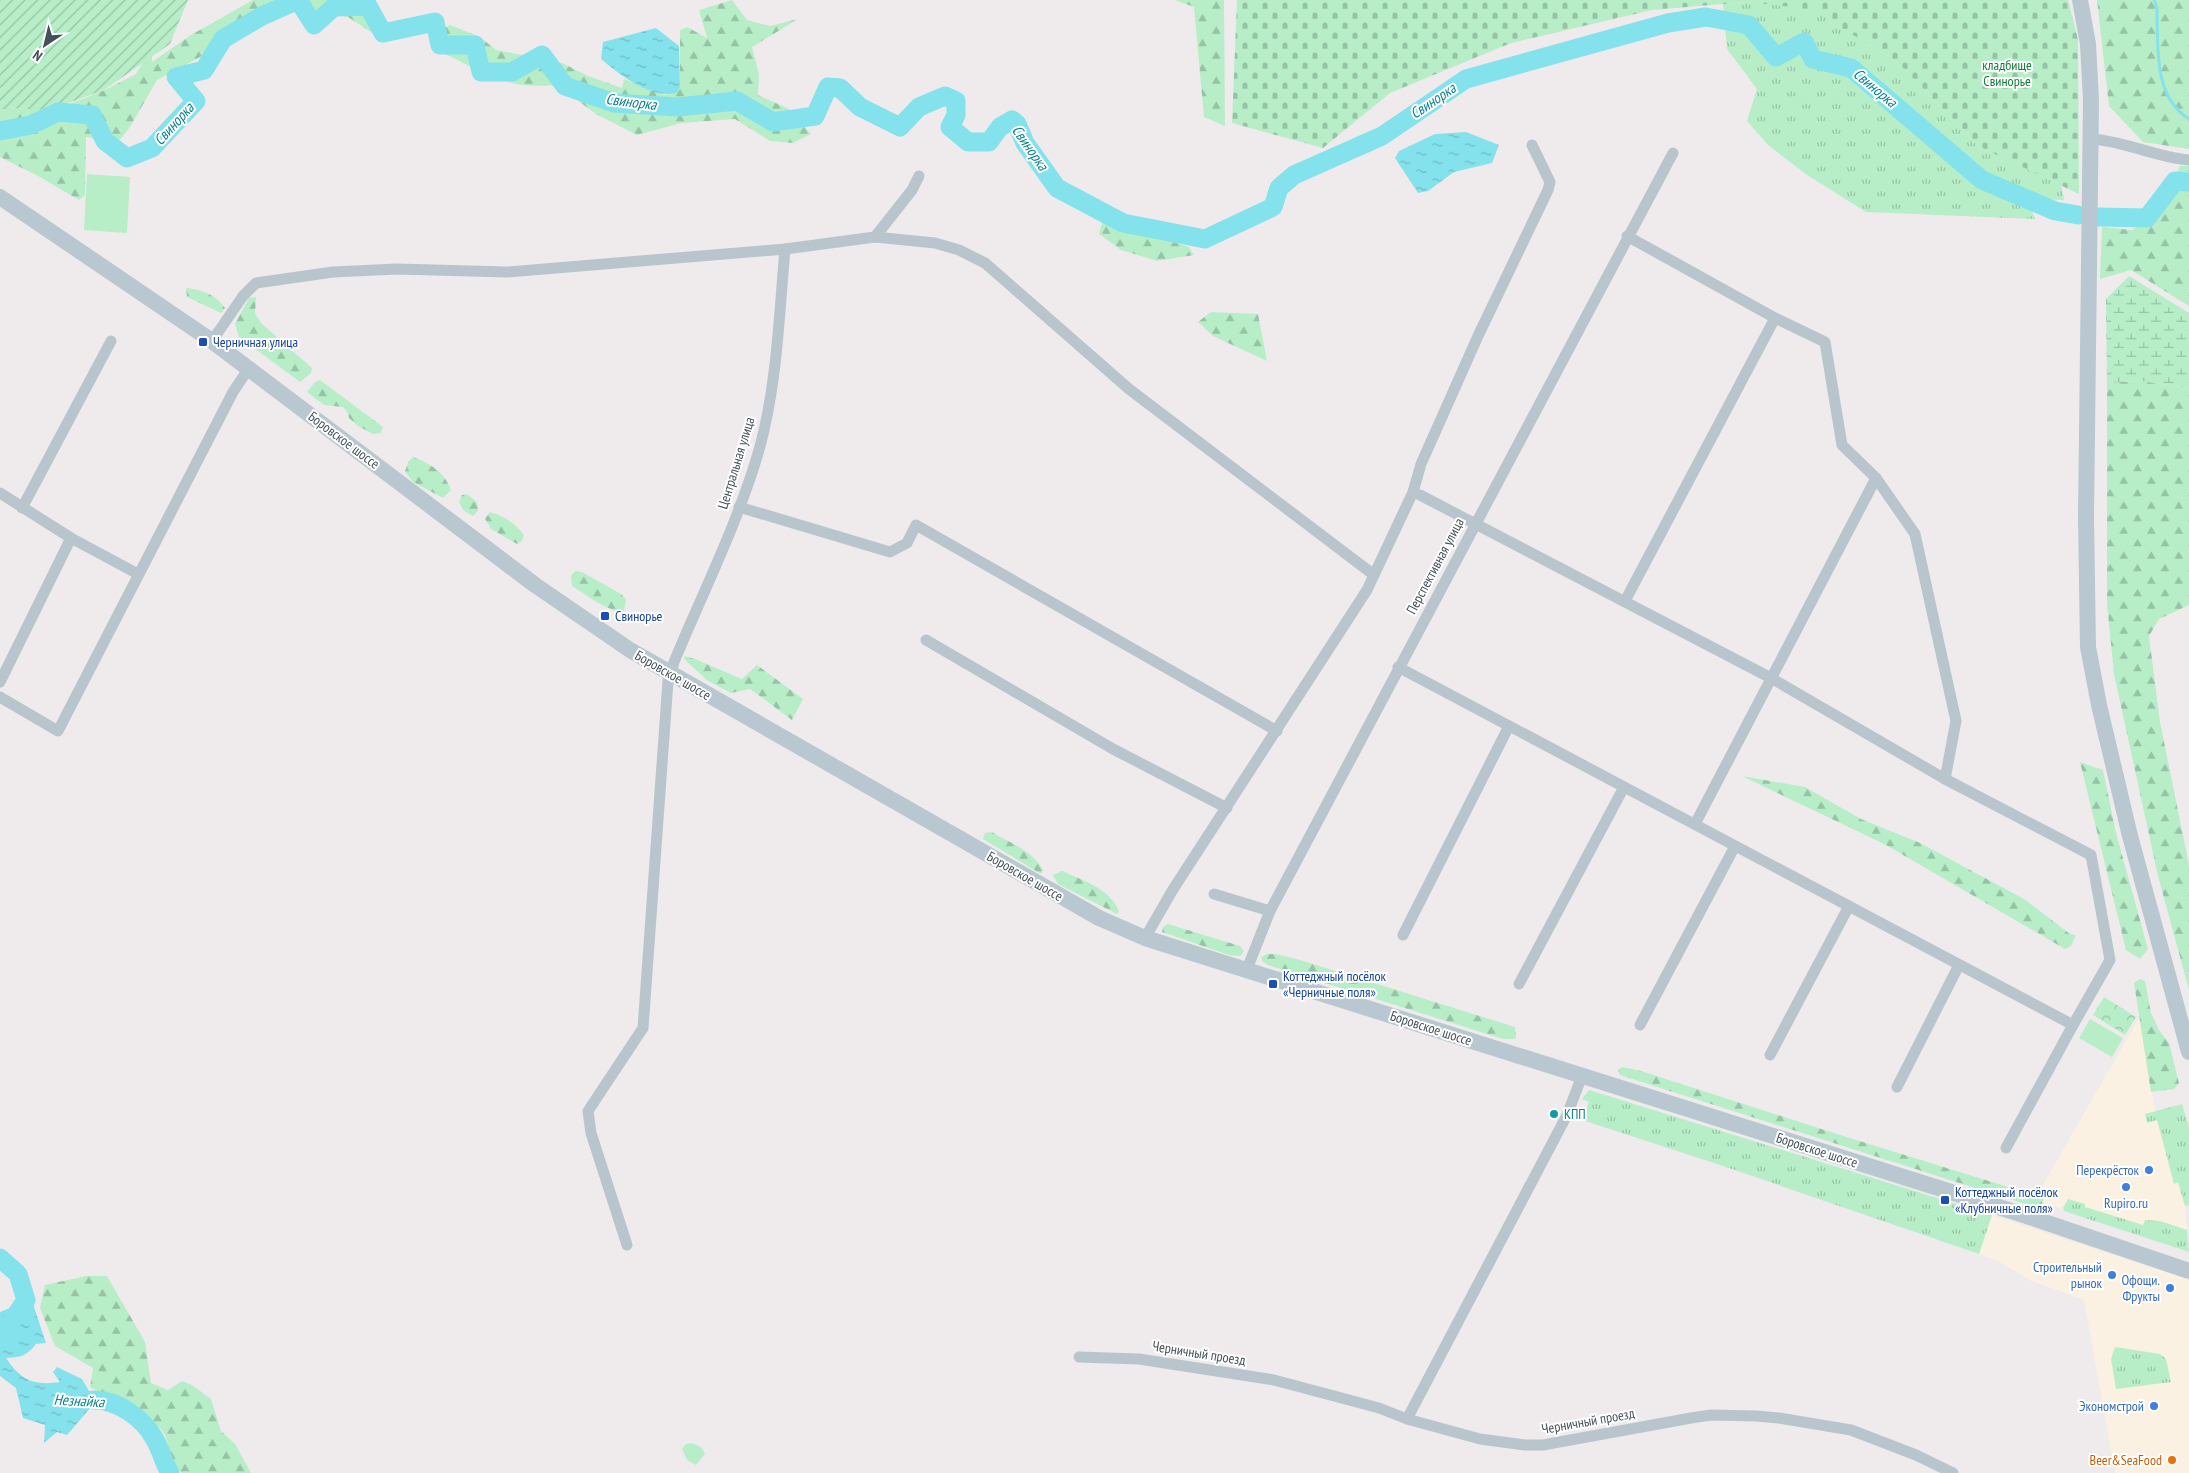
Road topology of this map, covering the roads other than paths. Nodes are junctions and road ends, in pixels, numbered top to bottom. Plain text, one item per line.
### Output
1 (2080, 0) edge
2 (2091, 139) junction
3 (1532, 144) dead end
4 (1672, 153) dead end
5 (2189, 160) edge
6 (919, 176) dead end
7 (0, 197) edge
8 (1627, 236) junction
9 (875, 237) junction
10 (785, 250) junction
11 (1775, 318) junction
12 (112, 341) dead end
13 (212, 341) junction
14 (249, 368) junction
15 (1876, 478) junction
16 (0, 493) edge
17 (1420, 495) dead end
18 (740, 507) junction
19 (22, 508) junction
20 (1475, 524) junction
21 (71, 538) junction
22 (138, 574) junction
23 (1374, 575) junction
24 (1626, 601) junction
25 (926, 640) dead end
26 (1398, 666) junction
27 (671, 674) junction
28 (1771, 678) junction
29 (0, 682) edge
30 (0, 697) edge
31 (1509, 726) junction
32 (1277, 731) junction
33 (1945, 779) junction
34 (1624, 787) junction
35 (1227, 808) junction
36 (1695, 824) junction
37 (1735, 846) junction
38 (1214, 894) dead end
39 (1849, 906) junction
40 (1270, 911) junction
41 (1403, 935) dead end
42 (1145, 938) junction
43 (1959, 965) junction
44 (1247, 969) junction
45 (1519, 984) dead end
46 (2073, 1025) junction
47 (1640, 1026) dead end
48 (2189, 1052) edge
49 (1770, 1055) dead end
50 (1582, 1076) junction
51 (1897, 1087) dead end
52 (2006, 1148) dead end
53 (627, 1245) dead end
54 (2189, 1271) edge
55 (1079, 1357) dead end
56 (1407, 1419) junction
57 (1953, 1473) edge

1 - 2 main road
2 - 5 street
2 - 48 main road
3 - 23 street
4 - 8 street, Перспективная улица
6 - 9 street
7 - 13 main road, Боровское шоссе
8 - 11 street
8 - 20 street, Перспективная улица
9 - 10 street
9 - 23 street
10 - 13 street
10 - 18 street, Центральная улица
11 - 15 street
11 - 24 street
12 - 19 street
13 - 14 main road, Боровское шоссе
14 - 22 street
14 - 27 main road, Боровское шоссе
15 - 28 street
15 - 33 street
16 - 19 street
17 - 20 street
18 - 27 street, Центральная улица
18 - 32 street
19 - 21 street
20 - 24 street
20 - 26 street, Перспективная улица
21 - 22 street
21 - 29 street
22 - 30 street
23 - 32 street
24 - 28 street
25 - 35 street
26 - 31 street
26 - 40 street, Перспективная улица
27 - 42 main road, Боровское шоссе
27 - 53 street, Центральная улица
28 - 33 street
28 - 36 street
31 - 34 street
31 - 41 street
32 - 35 street
33 - 46 street
34 - 36 street
34 - 45 street
35 - 42 street
36 - 37 street
37 - 39 street
37 - 47 street
38 - 40 street
39 - 43 street
39 - 49 street
40 - 44 street, Перспективная улица
42 - 44 main road, Боровское шоссе
43 - 46 street
43 - 51 street
44 - 50 main road, Боровское шоссе
46 - 52 street
50 - 54 main road, Боровское шоссе
50 - 56 street
55 - 56 street, Черничный проезд
56 - 57 street, Черничный проезд

